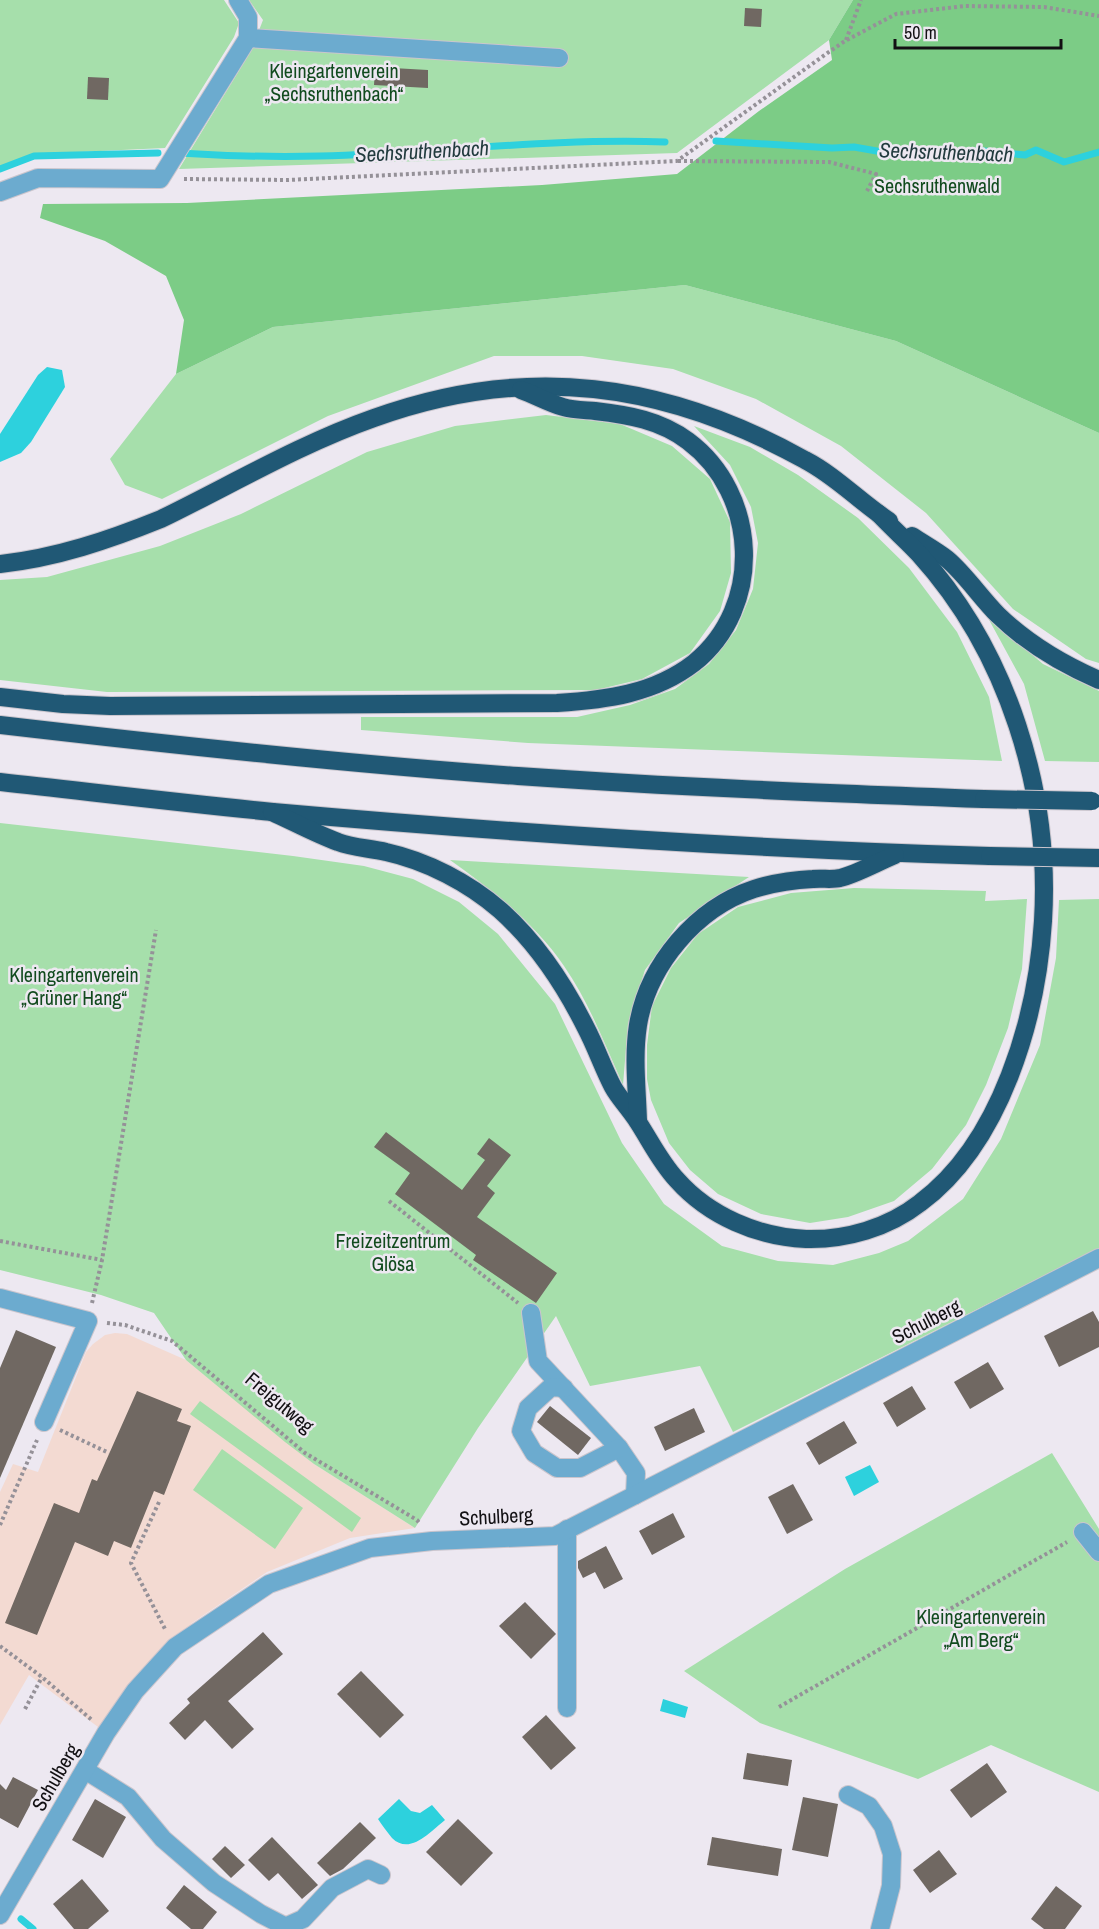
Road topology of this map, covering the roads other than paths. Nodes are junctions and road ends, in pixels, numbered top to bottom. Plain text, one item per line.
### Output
1 (238, 0) edge
2 (248, 38) junction
3 (559, 58) dead end
4 (0, 192) edge
5 (514, 387) junction
6 (879, 514) junction
7 (0, 564) edge
8 (1099, 680) edge
9 (0, 698) edge
10 (0, 725) edge
11 (0, 782) edge
12 (1095, 801) edge
13 (272, 812) junction
14 (898, 854) junction
15 (1099, 858) edge
16 (638, 1121) junction
17 (1099, 1258) edge
18 (0, 1298) edge
19 (531, 1313) road end
20 (564, 1388) junction
21 (44, 1422) road end
22 (619, 1448) junction
23 (635, 1495) junction
24 (567, 1529) junction
25 (1083, 1532) road end
26 (1099, 1552) edge
27 (567, 1708) dead end
28 (85, 1770) junction
29 (848, 1795) dead end
30 (381, 1875) dead end
31 (0, 1915) edge
32 (288, 1928) edge
33 (880, 1929) edge

1 - 2 street
2 - 3 street
2 - 4 street
5 - 6 highway
5 - 7 highway
5 - 9 highway
6 - 8 highway
6 - 16 highway
10 - 12 highway, bridge
11 - 13 highway
13 - 14 highway
13 - 16 highway
14 - 15 highway, bridge
14 - 16 highway
17 - 23 street, Schulberg
18 - 21 street
19 - 20 street
20 - 22 street
20 - 22 street
22 - 23 street
23 - 24 street, Schulberg
24 - 27 street
24 - 28 street, Schulberg
25 - 26 street
28 - 31 street, Schulberg
28 - 32 street
29 - 33 street
30 - 32 street

